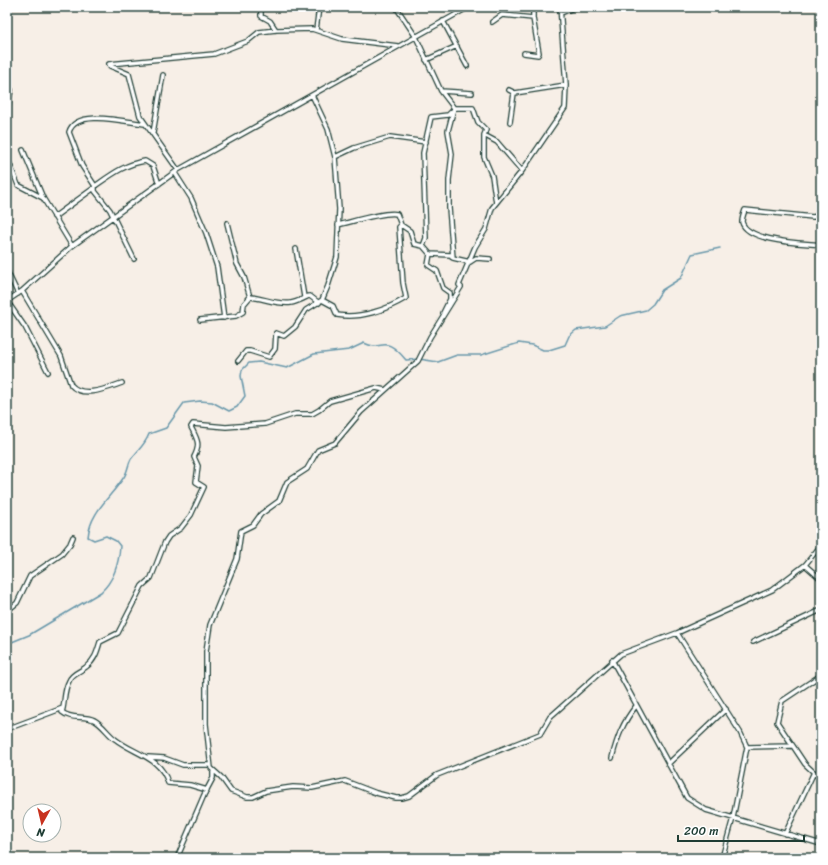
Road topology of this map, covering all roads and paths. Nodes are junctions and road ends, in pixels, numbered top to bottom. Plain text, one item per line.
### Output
1 (261, 7) edge
2 (319, 7) edge
3 (396, 7) edge
4 (469, 7) edge
5 (533, 7) edge
6 (560, 7) edge
7 (576, 7) edge
8 (561, 14) junction
9 (533, 18) junction
10 (443, 21) junction
11 (492, 22) dead end
12 (276, 30) junction
13 (316, 30) junction
14 (416, 37) junction
15 (399, 46) junction
16 (457, 46) junction
17 (524, 53) dead end
18 (426, 60) junction
19 (467, 66) dead end
20 (163, 75) dead end
21 (566, 85) junction
22 (11, 90) dead end
23 (509, 90) dead end
24 (441, 91) junction
25 (472, 93) dead end
26 (514, 93) junction
27 (312, 95) junction
28 (454, 108) junction
29 (7, 111) edge
30 (510, 122) dead end
31 (145, 124) junction
32 (153, 132) junction
33 (484, 135) junction
34 (426, 142) junction
35 (23, 150) dead end
36 (335, 156) junction
37 (7, 157) edge
38 (177, 171) junction
39 (522, 171) junction
40 (159, 184) junction
41 (94, 187) junction
42 (43, 198) junction
43 (496, 203) junction
44 (821, 215) edge
45 (54, 216) junction
46 (113, 217) junction
47 (227, 223) dead end
48 (338, 225) junction
49 (401, 225) junction
50 (821, 245) edge
51 (72, 246) junction
52 (423, 246) junction
53 (296, 249) dead end
54 (430, 254) junction
55 (453, 258) junction
56 (134, 259) dead end
57 (490, 259) dead end
58 (470, 262) junction
59 (7, 271) edge
60 (22, 291) junction
61 (18, 294) junction
62 (310, 296) junction
63 (250, 297) junction
64 (320, 302) junction
65 (442, 317) junction
66 (224, 318) junction
67 (200, 320) dead end
68 (238, 361) dead end
69 (48, 372) dead end
70 (122, 383) dead end
71 (385, 390) junction
72 (73, 537) dead end
73 (821, 545) edge
74 (804, 565) junction
75 (821, 580) edge
76 (821, 610) edge
77 (7, 611) edge
78 (677, 633) junction
79 (753, 642) dead end
80 (612, 660) junction
81 (821, 675) edge
82 (636, 706) junction
83 (63, 708) junction
84 (726, 709) junction
85 (7, 729) edge
86 (792, 746) junction
87 (747, 748) junction
88 (148, 757) junction
89 (612, 758) dead end
90 (668, 764) junction
91 (209, 765) junction
92 (213, 772) junction
93 (814, 772) junction
94 (821, 779) edge
95 (207, 790) junction
96 (733, 818) junction
97 (785, 834) junction
98 (821, 844) edge
99 (177, 858) edge
100 (722, 858) edge

1 - 12 street
2 - 13 street
3 - 14 street
4 - 10 street
5 - 9 street
6 - 8 street
7 - 8 street
8 - 21 street
9 - 11 street
9 - 17 street
10 - 14 street
10 - 16 street
12 - 13 street
12 - 31 street
13 - 15 street
14 - 15 street
14 - 18 street
15 - 27 street
16 - 18 street
16 - 19 street
18 - 24 street
20 - 32 street
21 - 26 street
21 - 39 street
22 - 29 street
23 - 26 street
24 - 25 street
24 - 28 street
26 - 30 street
27 - 36 street
27 - 38 street
28 - 33 street
28 - 34 street
28 - 55 street
31 - 32 street
31 - 41 street
32 - 38 street
33 - 39 street
33 - 43 street
34 - 36 street
34 - 52 street
35 - 42 street
36 - 48 street
37 - 42 street
38 - 40 street
38 - 66 street
39 - 43 street
40 - 41 street
40 - 46 street
41 - 45 street
41 - 46 street
42 - 45 street
43 - 58 street
44 - 50 street
45 - 51 street
46 - 51 street
46 - 56 street
47 - 63 street
48 - 49 street
48 - 64 street
49 - 52 street
49 - 64 street
51 - 60 street
52 - 54 street
53 - 62 street
54 - 55 street
54 - 65 street
55 - 58 street
57 - 58 street
58 - 65 street
59 - 61 street
60 - 61 street
60 - 70 street
61 - 69 street
62 - 63 street
62 - 64 street
63 - 66 street
64 - 68 street
65 - 71 street
66 - 67 street
71 - 83 street
71 - 91 street
72 - 77 street
73 - 74 street
74 - 75 street
74 - 78 street
76 - 79 street
78 - 80 street
78 - 84 street
80 - 82 street
80 - 92 street
81 - 86 street
82 - 89 street
82 - 90 street
83 - 85 street
83 - 88 street
84 - 87 street
84 - 90 street
86 - 87 street
86 - 93 street
87 - 96 street
88 - 91 street
88 - 95 street
90 - 96 street
91 - 92 street
92 - 95 street
93 - 94 street
93 - 97 street
95 - 99 street
96 - 97 street
96 - 100 street
97 - 98 street

